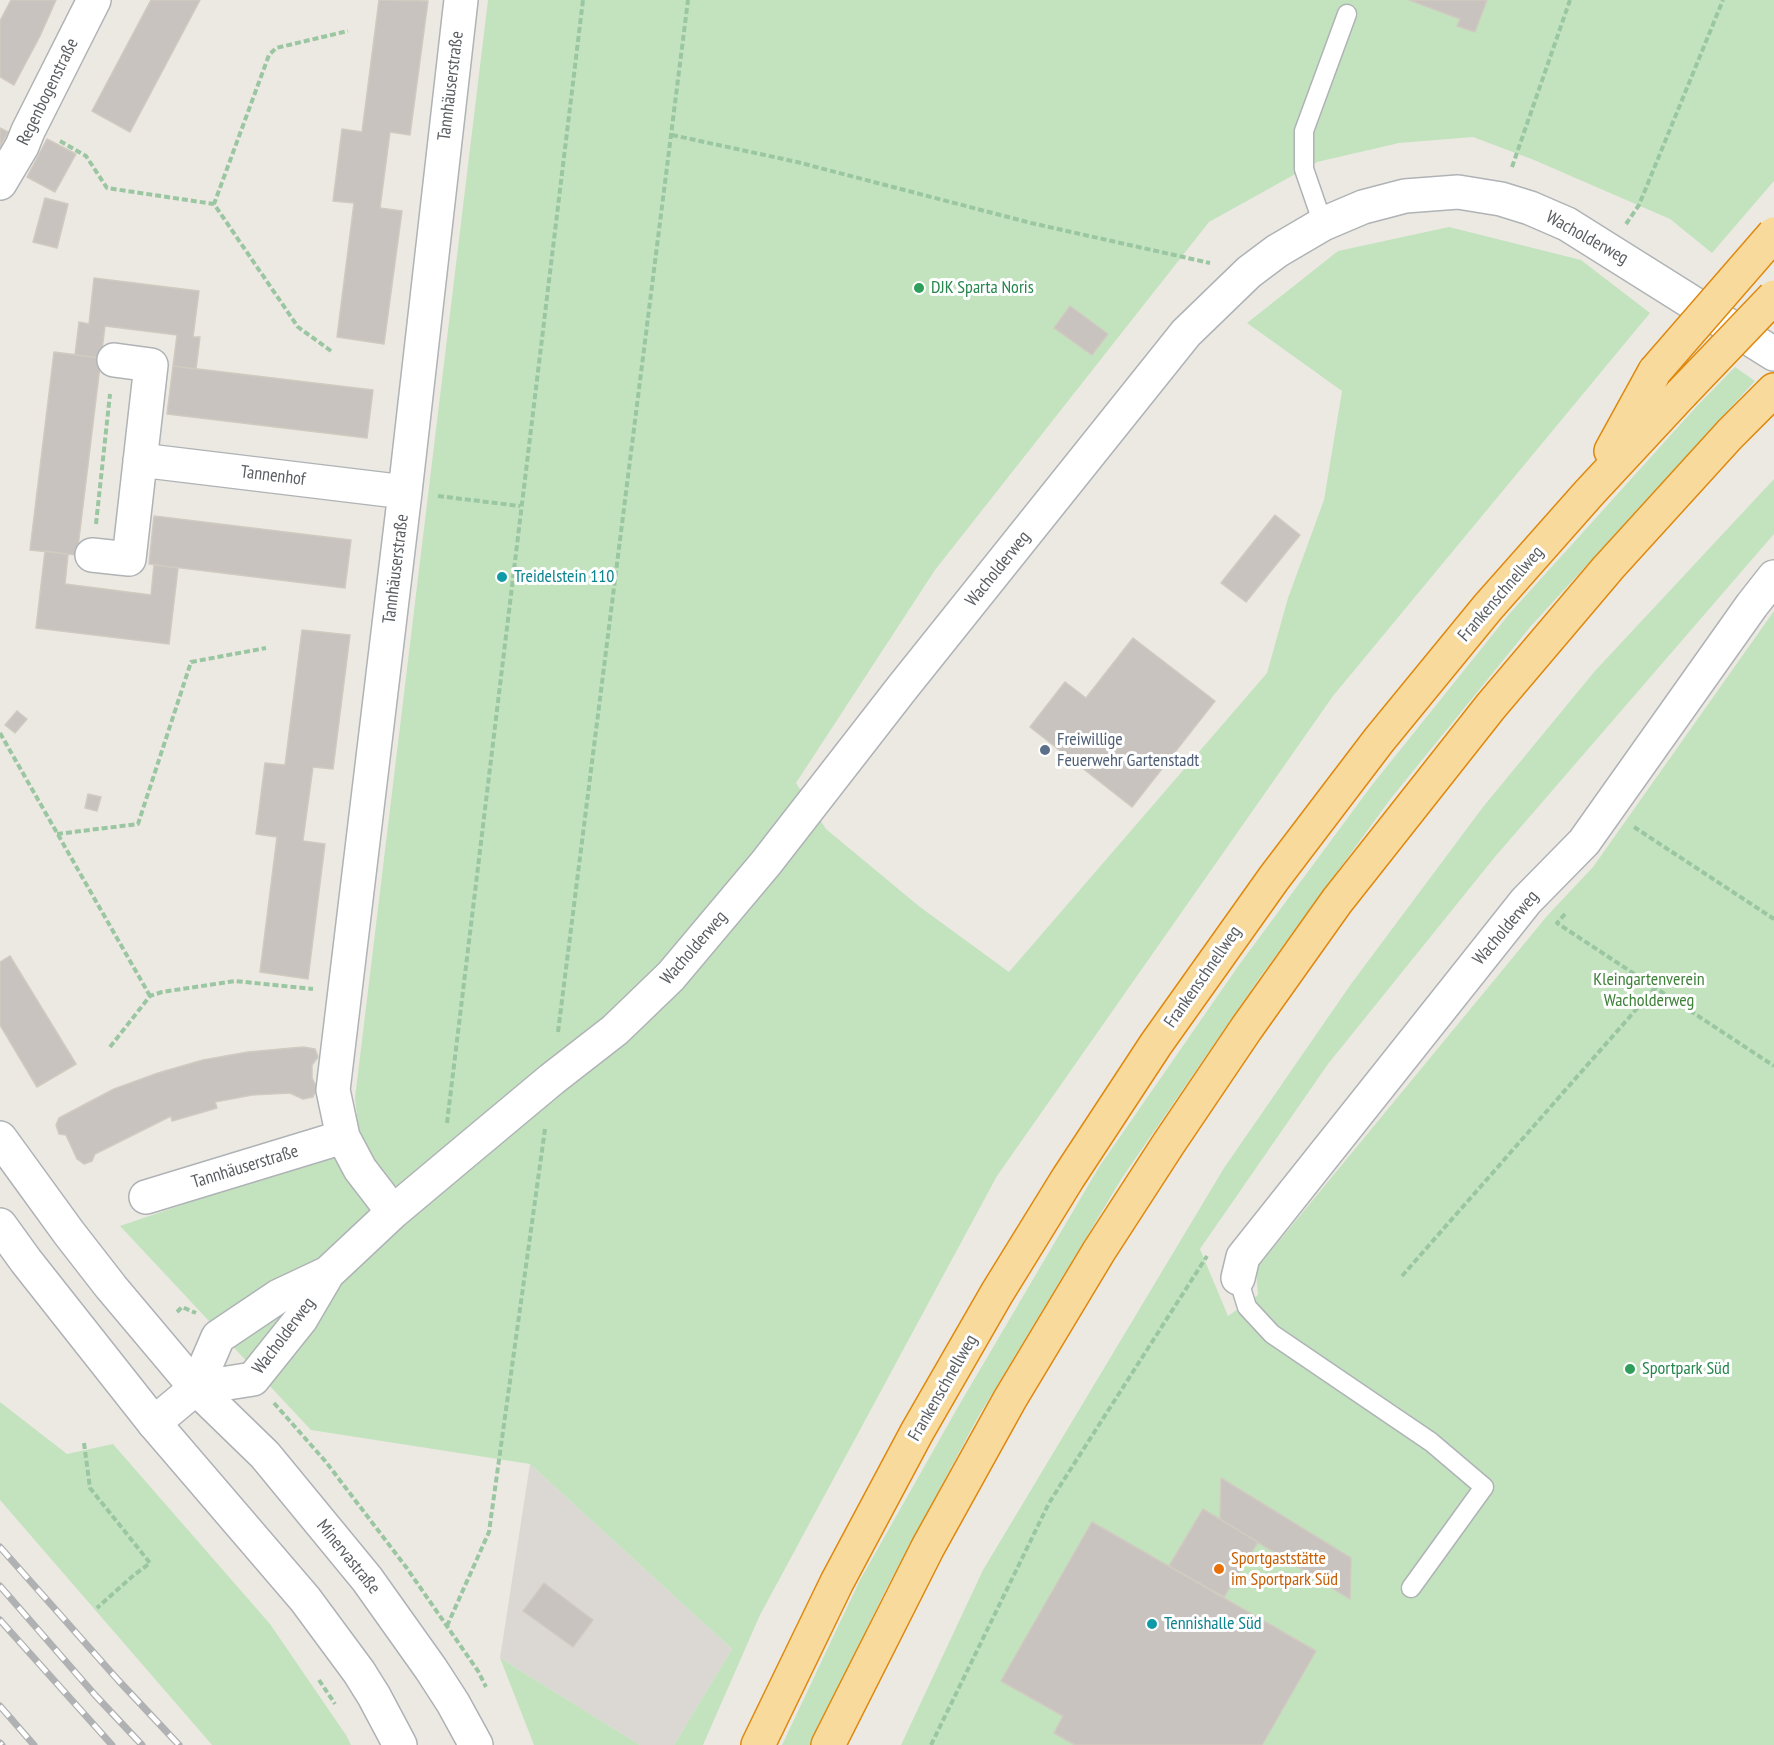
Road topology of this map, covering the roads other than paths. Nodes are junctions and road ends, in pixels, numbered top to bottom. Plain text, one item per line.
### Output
1 (94, 0) edge
2 (461, 0) edge
3 (1347, 14) dead end
4 (0, 183) edge
5 (1323, 224) junction
6 (1774, 233) edge
7 (1774, 297) edge
8 (1774, 354) edge
9 (114, 360) road end
10 (1774, 390) edge
11 (140, 460) junction
12 (405, 492) junction
13 (1589, 493) junction
14 (92, 555) road end
15 (1774, 577) edge
16 (343, 1137) junction
17 (0, 1138) edge
18 (146, 1197) dead end
19 (393, 1212) junction
20 (0, 1225) edge
21 (328, 1273) junction
22 (1238, 1278) joint
23 (196, 1388) junction
24 (154, 1423) junction
25 (1411, 1588) dead end
26 (400, 1745) edge
27 (476, 1745) edge
28 (758, 1745) edge
29 (828, 1745) edge

1 - 4 street, Regenbogenstraße
2 - 12 street, Tannhäuserstraße
3 - 5 lane
5 - 8 street, Wacholderweg
5 - 19 street, Wacholderweg
6 - 13 highway, bridge
7 - 13 highway, Frankenschnellweg, bridge
9 - 11 street
10 - 29 highway
11 - 12 street, Tannenhof
11 - 14 street
12 - 16 street, Tannhäuserstraße
13 - 28 highway, Frankenschnellweg
15 - 22 street, Wacholderweg
16 - 18 street, Tannhäuserstraße
16 - 19 street, Tannhäuserstraße
17 - 23 street, Minervastraße
19 - 21 street, Wacholderweg
20 - 24 street
21 - 23 street, Wacholderweg
21 - 23 street, Wacholderweg
22 - 25 lane
23 - 24 street
23 - 27 street, Minervastraße
24 - 26 street

